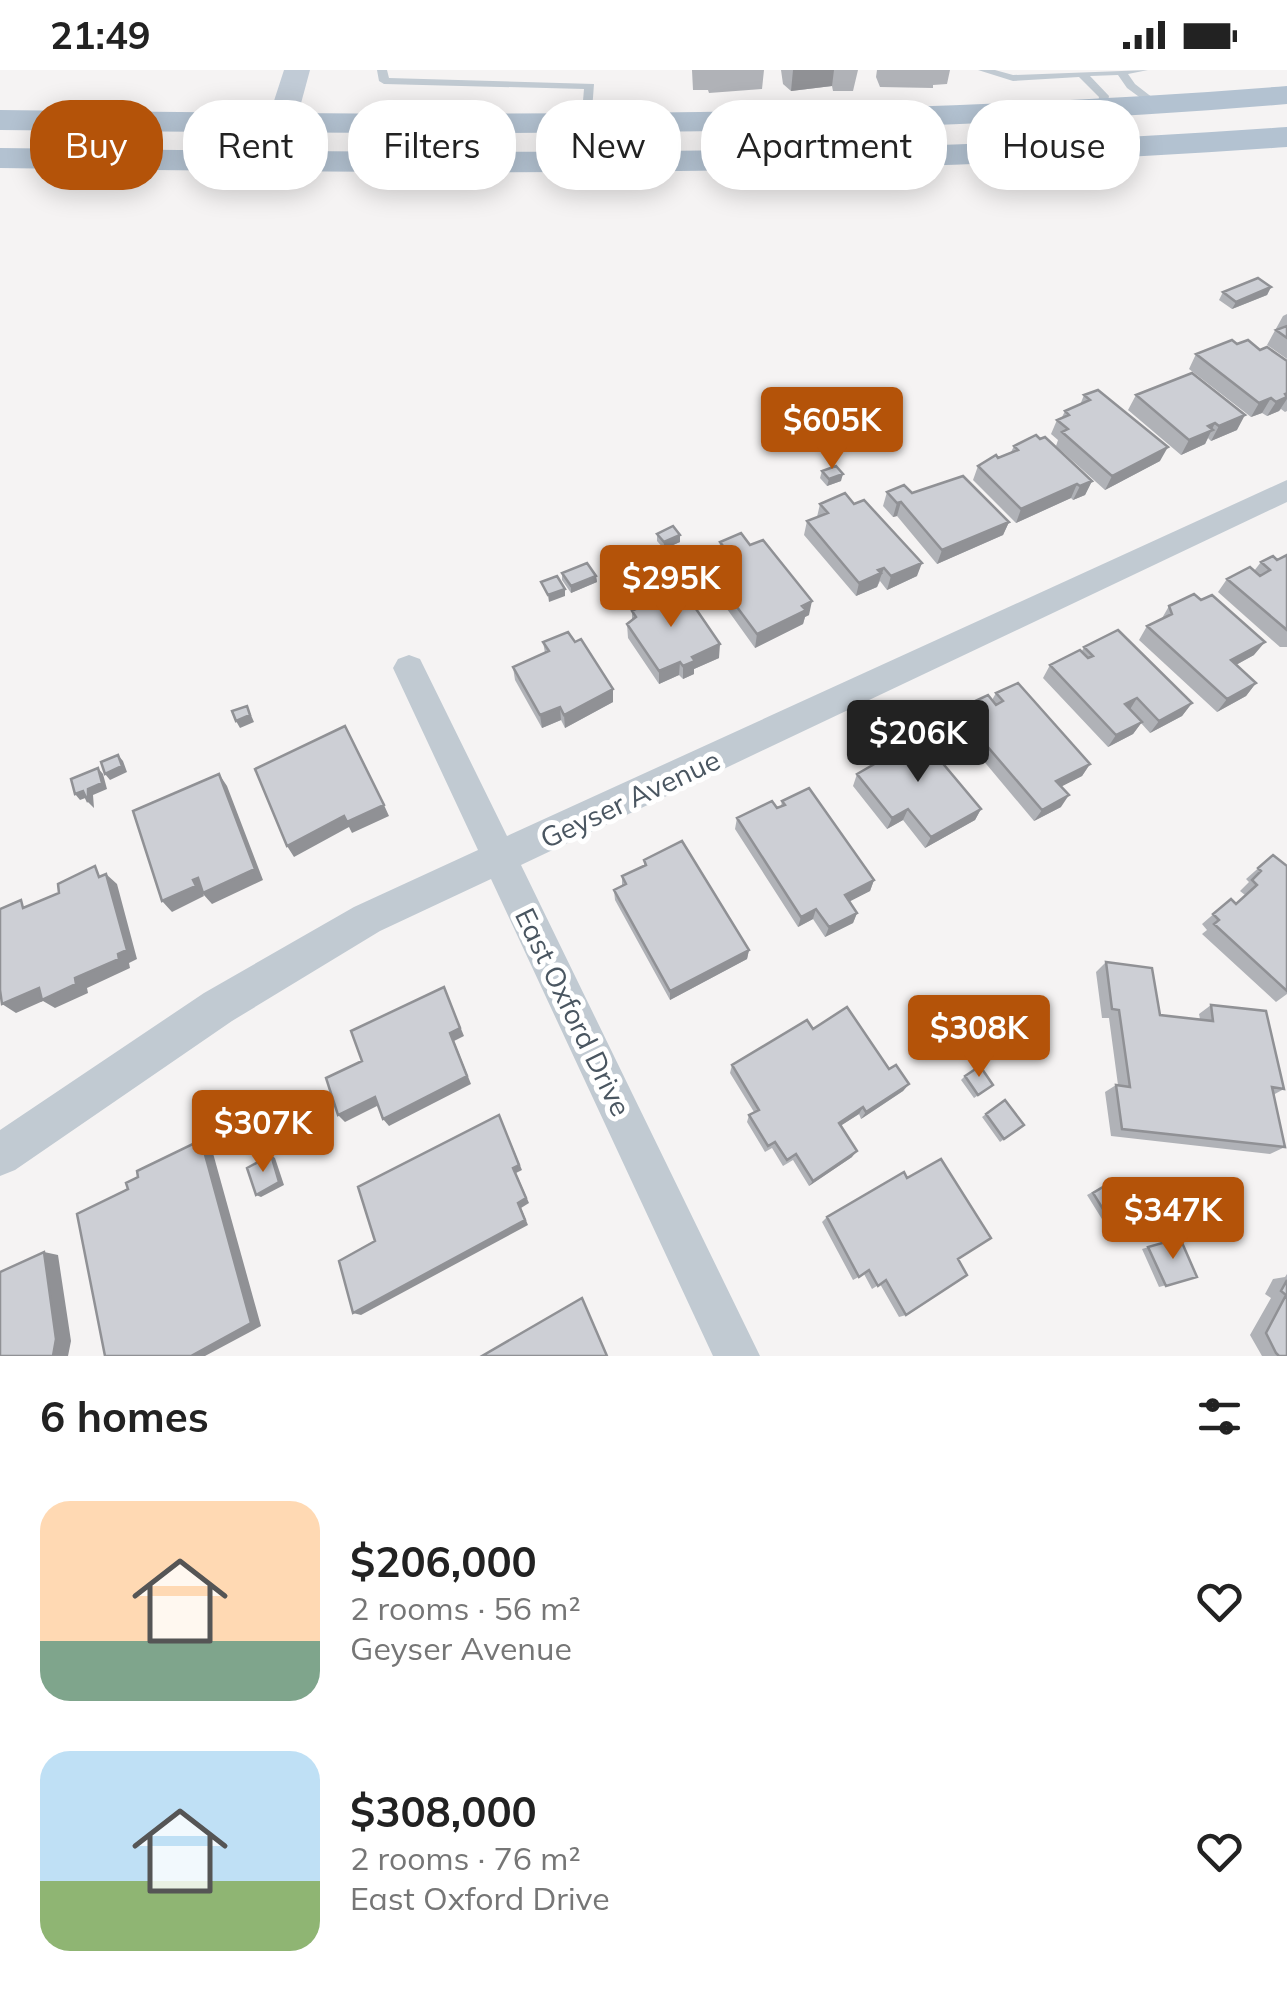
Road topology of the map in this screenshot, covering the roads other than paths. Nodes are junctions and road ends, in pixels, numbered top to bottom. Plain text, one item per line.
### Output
1 (297, 70) edge
2 (382, 70) edge
3 (577, 70) edge
4 (983, 70) edge
5 (1143, 70) edge
6 (1121, 72) edge
7 (1082, 74) junction
8 (422, 77) edge
9 (452, 77) edge
10 (482, 78) edge
11 (590, 86) junction
12 (1287, 94) edge
13 (286, 100) edge
14 (589, 100) edge
15 (1103, 100) edge
16 (1156, 106) junction
17 (1140, 107) edge
18 (967, 116) edge
19 (0, 120) edge
20 (183, 121) edge
21 (328, 122) edge
22 (681, 123) edge
23 (536, 124) edge
24 (1287, 137) edge
25 (0, 158) edge
26 (183, 160) edge
27 (328, 162) edge
28 (1287, 490) edge
29 (408, 668) dead end
30 (500, 860) junction
31 (0, 1155) edge
32 (738, 1356) edge

1 - 13 street
2 - 8 lane
3 - 11 lane
4 - 7 lane
5 - 6 lane
6 - 7 lane
6 - 16 lane
7 - 15 lane
8 - 9 lane
9 - 10 lane
10 - 11 lane
11 - 14 lane
12 - 16 main road
16 - 17 main road
18 - 22 main road
19 - 20 main road
21 - 23 main road
24 - 27 main road
25 - 26 main road
28 - 30 street, Geyser Avenue
29 - 30 street, East Oxford Drive
30 - 31 street, Geyser Avenue
30 - 32 street, East Oxford Drive

